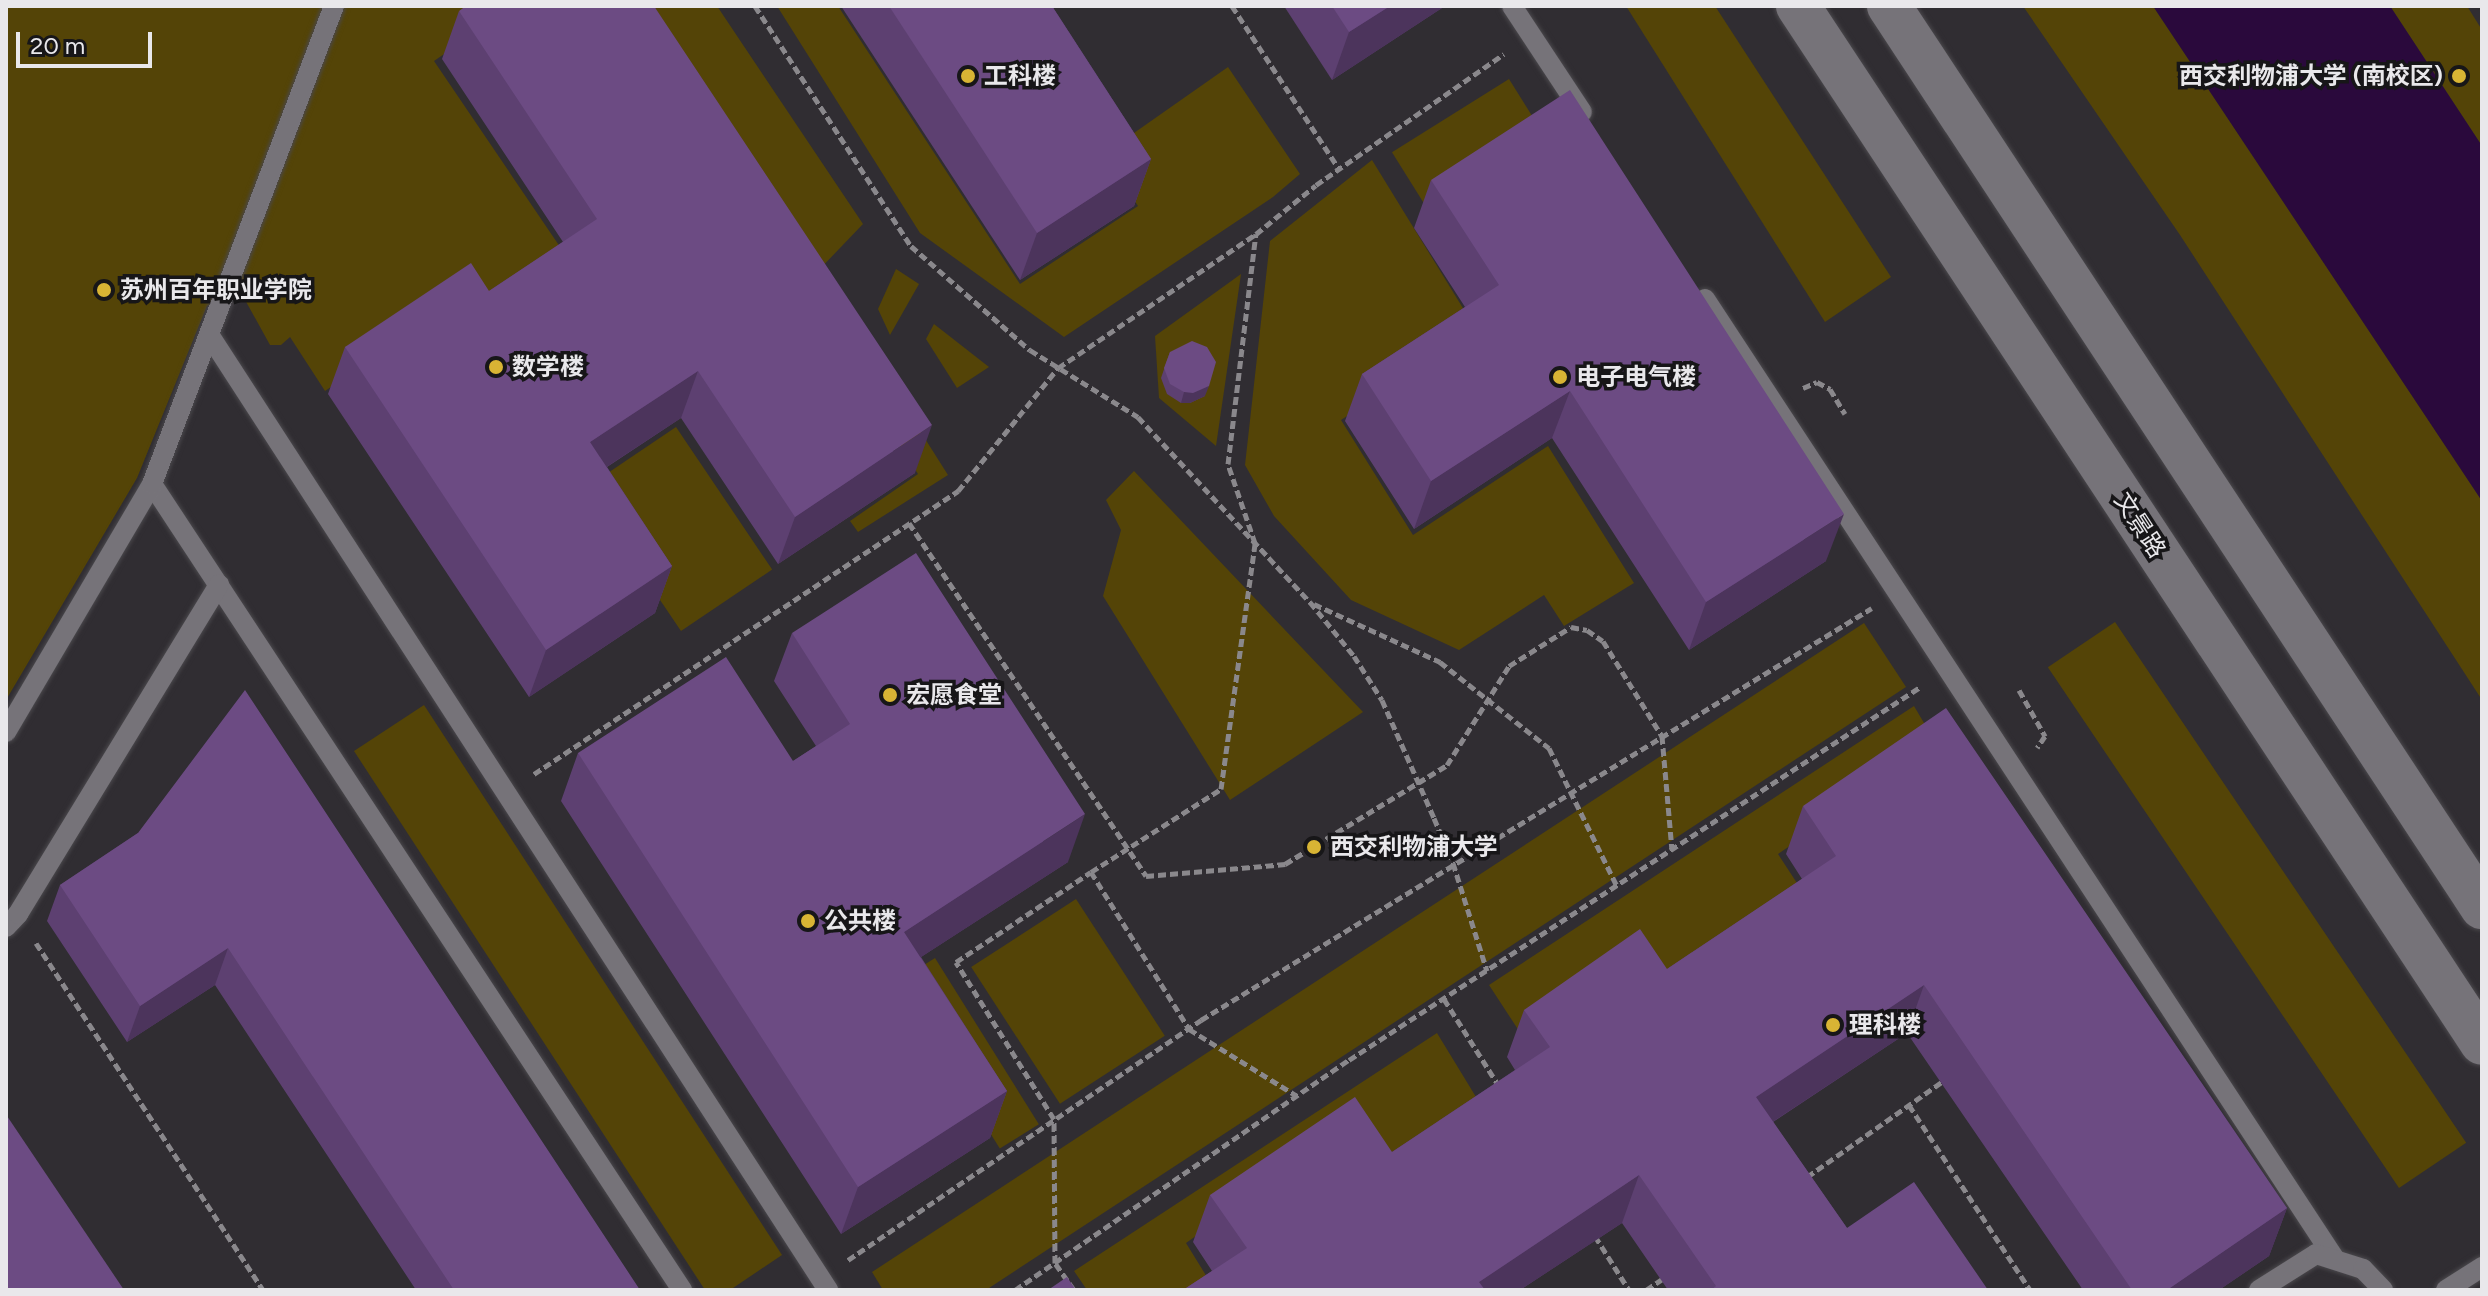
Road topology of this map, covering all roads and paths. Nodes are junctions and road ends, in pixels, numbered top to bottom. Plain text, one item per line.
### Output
1 (334, 6) edge
2 (755, 6) edge
3 (1232, 6) edge
4 (1512, 6) edge
5 (1798, 6) edge
6 (1889, 6) edge
7 (1531, 35) junction
8 (1590, 125) edge
9 (1339, 169) junction
10 (1256, 234) junction
11 (1692, 280) edge
12 (210, 336) junction
13 (1058, 368) junction
14 (1774, 405) junction
15 (1845, 414) dead end
16 (152, 484) junction
17 (909, 523) junction
18 (1255, 543) junction
19 (219, 585) junction
20 (1898, 593) junction
21 (1310, 602) junction
22 (1948, 669) junction
23 (6, 732) edge
24 (1662, 736) junction
25 (1570, 792) junction
26 (506, 793) junction
27 (1672, 850) junction
28 (1453, 863) junction
29 (1091, 872) junction
30 (1617, 886) junction
31 (2482, 907) edge
32 (12, 920) edge
33 (1487, 971) junction
34 (1444, 999) junction
35 (1189, 1029) junction
36 (2482, 1043) edge
37 (1948, 1077) dead end
38 (1503, 1092) edge
39 (1297, 1096) junction
40 (1909, 1105) junction
41 (1054, 1119) junction
42 (1796, 1184) edge
43 (1587, 1224) edge
44 (2335, 1259) junction
45 (1055, 1263) junction
46 (2482, 1267) edge
47 (1671, 1272) edge
48 (817, 1286) edge
49 (263, 1290) edge
50 (682, 1290) edge
51 (1015, 1290) edge
52 (1074, 1290) edge
53 (1629, 1290) edge
54 (1646, 1290) edge
55 (2030, 1290) edge
56 (2259, 1290) edge
57 (2383, 1290) edge
58 (2446, 1290) edge

1 - 12 lane
2 - 13 path
3 - 9 path
4 - 7 lane
5 - 36 main road, 文景路
6 - 31 main road
7 - 8 lane
7 - 9 path
9 - 10 path
10 - 13 path
10 - 18 path
11 - 14 lane
12 - 16 lane
12 - 26 lane
13 - 17 path
13 - 18 path
14 - 15 path
14 - 20 lane
16 - 19 lane
16 - 23 lane
17 - 24 path
17 - 26 path
18 - 21 path
18 - 29 path, bridge
19 - 32 lane
19 - 50 lane
20 - 22 lane
20 - 24 path
21 - 25 path, bridge
21 - 28 path, bridge
22 - 27 path
22 - 44 lane
24 - 25 path
24 - 27 path
25 - 28 path
25 - 30 path
26 - 48 lane
27 - 30 path
28 - 33 path
28 - 35 path
29 - 35 path
29 - 41 path
30 - 33 path
32 - 49 path
33 - 34 path
34 - 38 path
34 - 39 path
35 - 39 path
35 - 41 path
37 - 40 path
39 - 45 path
40 - 42 path
40 - 55 path
41 - 45 path
41 - 48 path
43 - 53 path
44 - 56 lane
44 - 57 lane
45 - 51 path
45 - 52 path
46 - 58 lane
47 - 54 path

